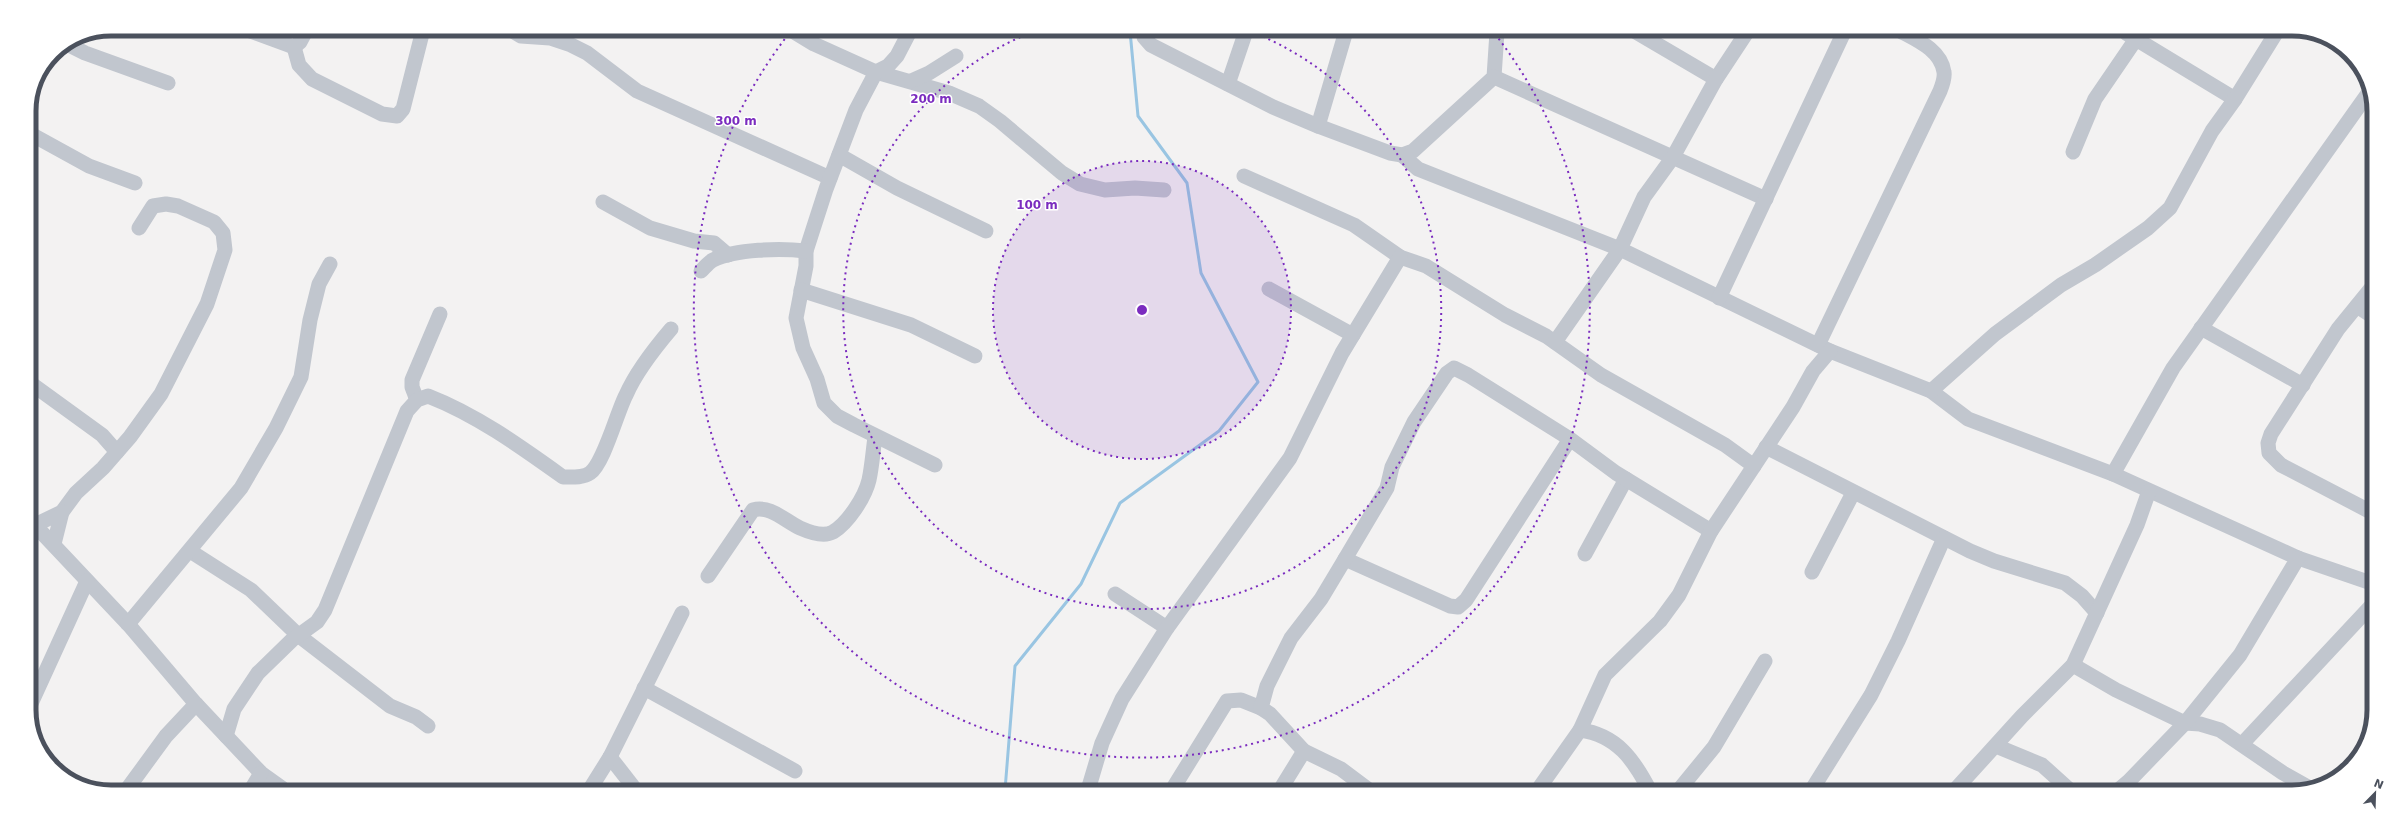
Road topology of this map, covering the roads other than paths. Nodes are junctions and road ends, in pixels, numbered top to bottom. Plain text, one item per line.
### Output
1 (264, 36) edge
2 (302, 36) edge
3 (421, 36) edge
4 (522, 36) edge
5 (801, 36) edge
6 (907, 36) edge
7 (1144, 36) edge
8 (1244, 36) edge
9 (1345, 36) edge
10 (1497, 36) edge
11 (1643, 36) edge
12 (1744, 36) edge
13 (1842, 36) edge
14 (1909, 36) edge
15 (2130, 36) edge
16 (2133, 36) edge
17 (2274, 36) edge
18 (72, 47) edge
19 (294, 47) junction
20 (956, 56) dead end
21 (876, 72) junction
22 (1494, 77) junction
23 (1716, 79) junction
24 (911, 81) junction
25 (168, 83) dead end
26 (1228, 84) junction
27 (2366, 96) edge
28 (2235, 99) junction
29 (1318, 126) junction
30 (36, 137) edge
31 (2073, 152) dead end
32 (1402, 154) junction
33 (839, 155) junction
34 (1673, 157) junction
35 (1244, 176) dead end
36 (830, 178) junction
37 (134, 183) dead end
38 (1164, 190) dead end
39 (1766, 199) junction
40 (603, 202) dead end
41 (139, 228) dead end
42 (986, 231) dead end
43 (1620, 249) junction
44 (806, 251) junction
45 (728, 255) junction
46 (1400, 257) junction
47 (330, 264) dead end
48 (701, 271) dead end
49 (1269, 289) dead end
50 (802, 290) junction
51 (2367, 294) edge
52 (1719, 298) junction
53 (2357, 306) junction
54 (2367, 313) edge
55 (440, 314) dead end
56 (2201, 328) junction
57 (671, 329) dead end
58 (1353, 334) junction
59 (1555, 342) junction
60 (1824, 348) junction
61 (975, 356) dead end
62 (2303, 385) junction
63 (36, 387) edge
64 (1931, 391) junction
65 (417, 400) junction
66 (875, 437) junction
67 (1570, 439) junction
68 (1766, 447) junction
69 (116, 452) junction
70 (935, 465) dead end
71 (1754, 466) junction
72 (2114, 474) junction
73 (1626, 479) junction
74 (2149, 491) junction
75 (1854, 492) junction
76 (2367, 510) edge
77 (62, 512) junction
78 (36, 521) edge
79 (36, 526) edge
80 (1711, 531) junction
81 (1944, 538) junction
82 (54, 544) junction
83 (190, 551) junction
84 (1585, 554) dead end
85 (2298, 558) junction
86 (1346, 559) junction
87 (1812, 572) dead end
88 (708, 576) dead end
89 (87, 581) junction
90 (2367, 582) edge
91 (1116, 594) dead end
92 (682, 613) dead end
93 (2097, 613) junction
94 (128, 624) junction
95 (2365, 624) edge
96 (1167, 628) junction
97 (298, 634) junction
98 (1765, 661) dead end
99 (2073, 665) junction
100 (644, 688) junction
101 (36, 693) edge
102 (196, 704) junction
103 (1262, 708) junction
104 (2185, 723) junction
105 (428, 726) dead end
106 (1580, 730) junction
107 (2008, 732) junction
108 (226, 736) junction
109 (2242, 744) junction
110 (1996, 746) junction
111 (1304, 751) junction
112 (2022, 756) junction
113 (610, 757) junction
114 (795, 771) dead end
115 (262, 773) junction
116 (2302, 784) edge
117 (130, 785) edge
118 (254, 785) edge
119 (278, 785) edge
120 (592, 785) edge
121 (632, 785) edge
122 (1089, 785) edge
123 (1175, 785) edge
124 (1283, 785) edge
125 (1363, 785) edge
126 (1541, 785) edge
127 (1647, 785) edge
128 (1683, 785) edge
129 (1815, 785) edge
130 (1960, 785) edge
131 (2064, 785) edge
132 (2124, 785) edge

1 - 19 street
2 - 19 street
3 - 19 street
4 - 36 street
5 - 21 street
6 - 21 street
7 - 26 street
8 - 26 street
9 - 29 street
10 - 22 street
11 - 23 street
12 - 23 street
13 - 39 street
14 - 60 street
15 - 31 street
16 - 28 street
17 - 28 street
18 - 25 street
20 - 24 street
21 - 24 street
21 - 33 street
22 - 32 street
22 - 34 street
23 - 34 street
24 - 38 street
26 - 29 street
27 - 56 street
28 - 64 street
29 - 32 street
30 - 37 street
32 - 43 street
33 - 36 street
33 - 42 street
34 - 39 street
34 - 43 street
35 - 46 street
36 - 44 street
39 - 52 street
40 - 45 street
41 - 69 street
43 - 52 street
43 - 59 street
44 - 45 street
44 - 50 street
45 - 48 street
46 - 58 street
46 - 59 street
47 - 83 street
49 - 58 street
50 - 61 street
50 - 66 street
51 - 53 street
52 - 60 street
53 - 54 street
53 - 62 street
55 - 65 street
56 - 62 street
56 - 72 street
57 - 65 street
58 - 96 street
59 - 71 street
60 - 64 street
60 - 68 street
62 - 76 street
63 - 69 street
64 - 72 street
65 - 97 street
66 - 70 street
66 - 88 street
67 - 73 street
67 - 86 street
67 - 86 street
68 - 71 street
68 - 75 street
69 - 77 street
71 - 80 street
72 - 74 street
73 - 80 street
73 - 84 street
74 - 85 street
74 - 93 street
75 - 81 street
75 - 87 street
77 - 78 street
77 - 82 street
79 - 82 street
80 - 106 street
81 - 93 street
81 - 129 street
82 - 89 street
83 - 94 street
83 - 97 street
85 - 90 street
85 - 104 street
86 - 103 street
89 - 94 street
89 - 101 street
91 - 96 street
92 - 100 street
93 - 99 street
94 - 102 street
95 - 109 street
96 - 122 street
97 - 105 street
97 - 108 street
98 - 128 street
99 - 104 street
99 - 107 street
100 - 113 street
100 - 114 street
102 - 108 street
102 - 117 street
103 - 111 street
103 - 123 street
104 - 109 street
104 - 132 street
106 - 126 street
106 - 127 street
107 - 110 street
107 - 112 street
108 - 115 street
109 - 116 street
110 - 112 street
110 - 130 street
111 - 124 street
111 - 125 street
112 - 131 street
113 - 120 street
113 - 121 street
115 - 118 street
115 - 119 street

